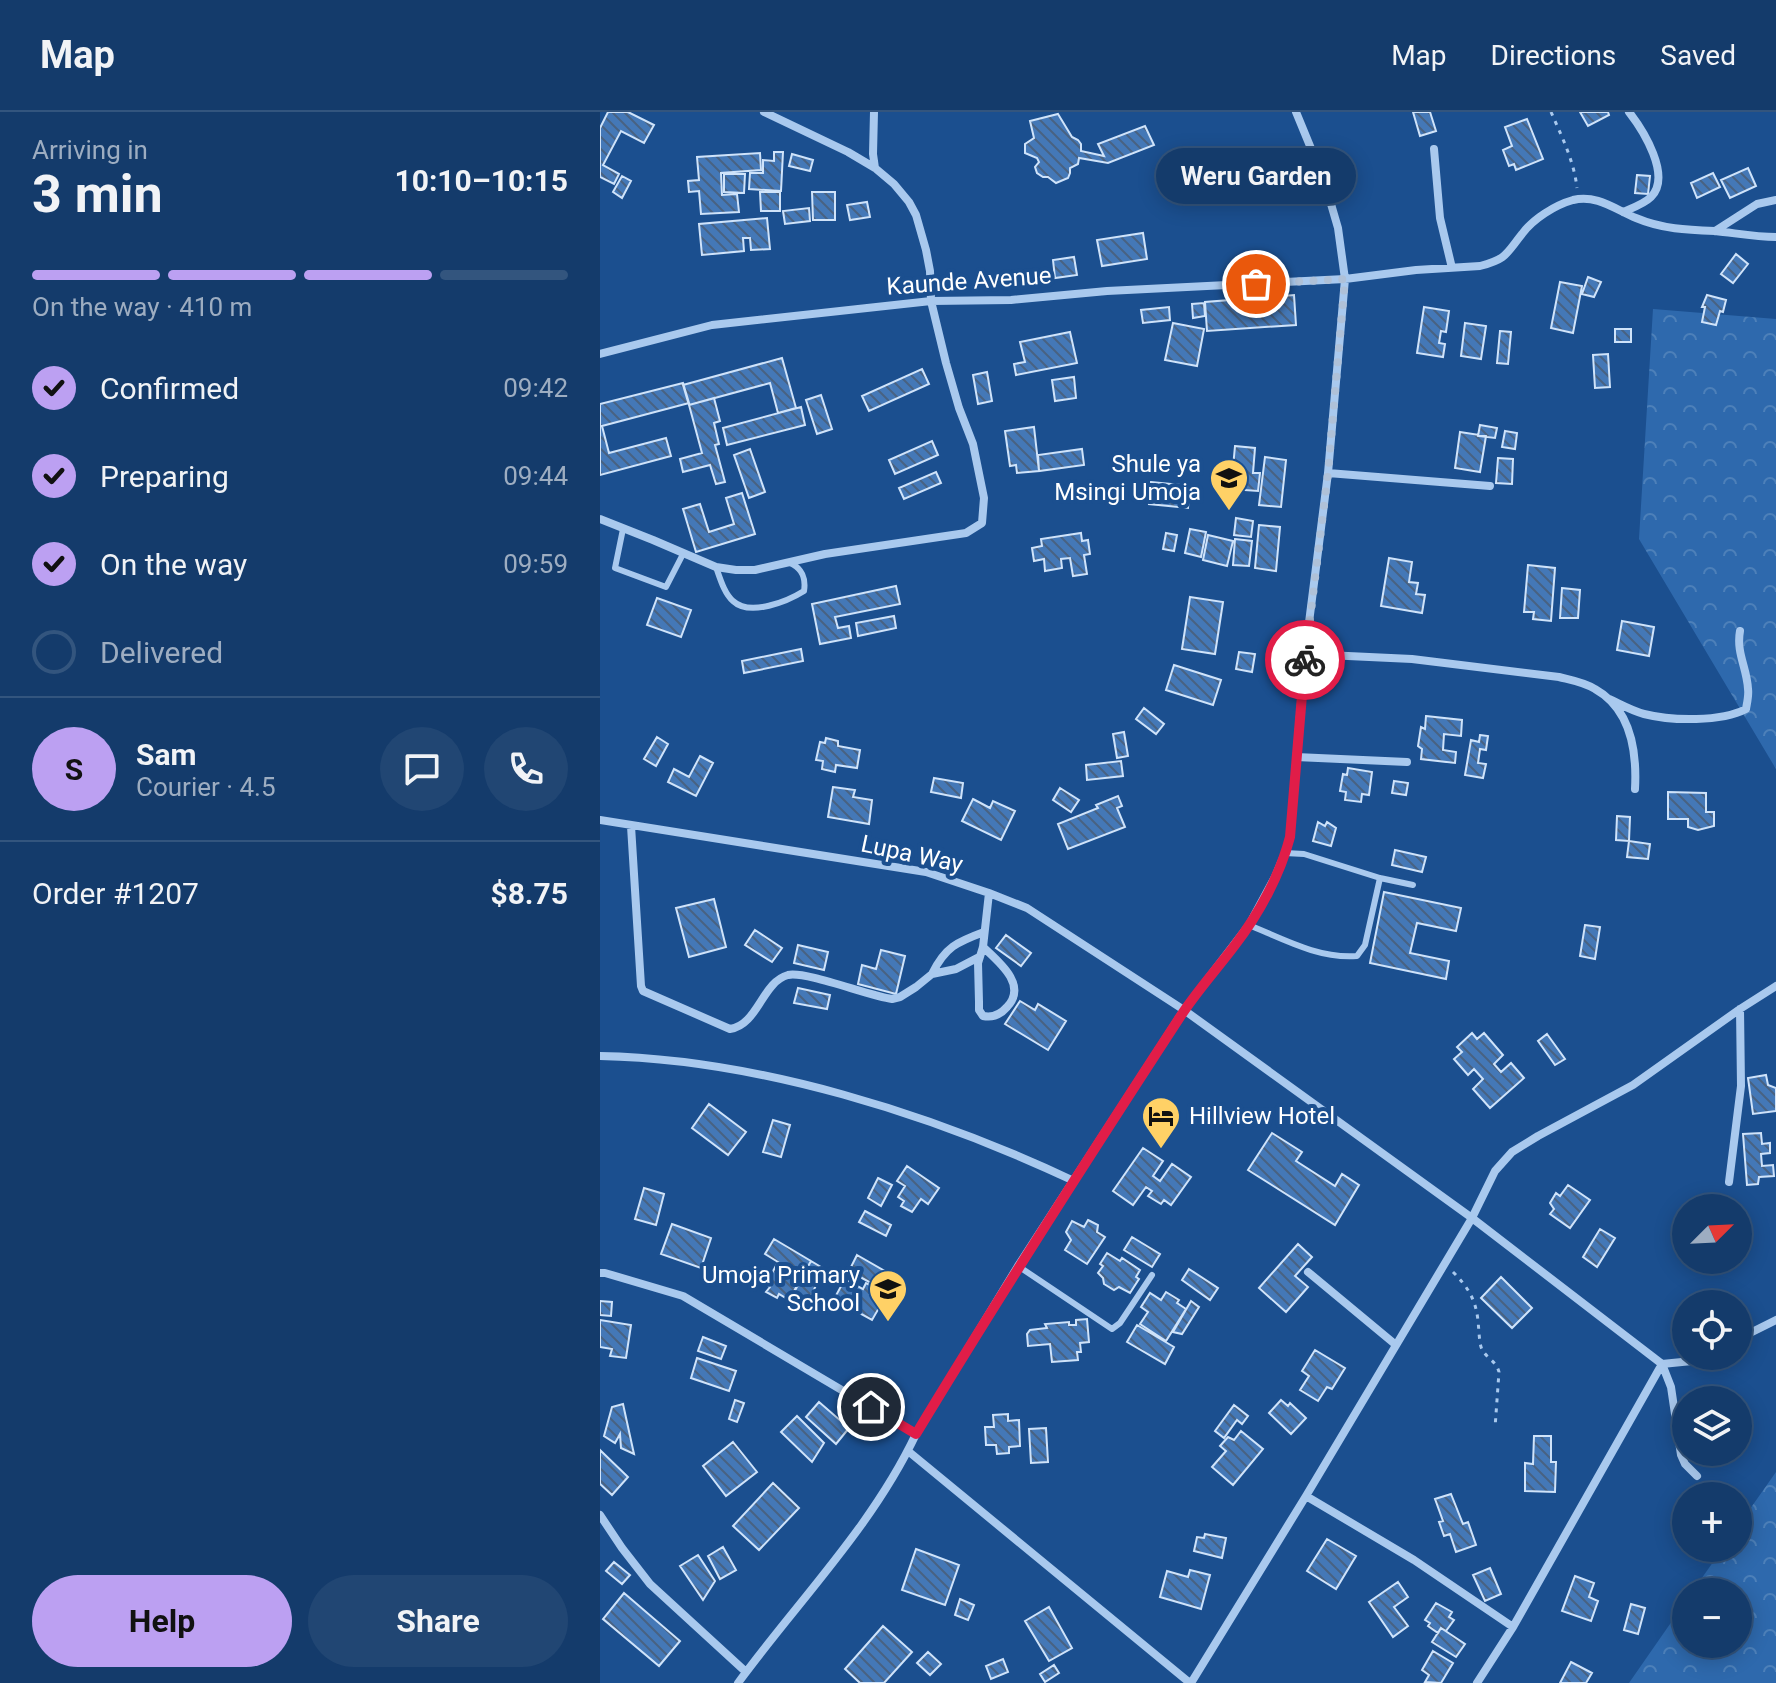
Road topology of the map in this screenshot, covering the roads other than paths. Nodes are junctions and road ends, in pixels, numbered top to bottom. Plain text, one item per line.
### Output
1 (764, 112) edge
2 (874, 112) edge
3 (1296, 112) edge
4 (1629, 112) edge
5 (1434, 149) dead end
6 (875, 168) junction
7 (1776, 200) edge
8 (1623, 212) junction
9 (1715, 231) junction
10 (1776, 237) edge
11 (1452, 268) junction
12 (1345, 279) junction
13 (931, 301) junction
14 (600, 354) edge
15 (1328, 473) junction
16 (1490, 486) dead end
17 (600, 519) edge
18 (623, 529) junction
19 (683, 554) junction
20 (789, 563) junction
21 (716, 567) junction
22 (1740, 631) dead end
23 (1305, 654) junction
24 (1608, 699) junction
25 (1296, 757) junction
26 (1407, 762) dead end
27 (1635, 789) dead end
28 (600, 820) edge
29 (631, 826) junction
30 (1285, 853) junction
31 (1380, 878) junction
32 (1413, 885) dead end
33 (989, 893) junction
34 (1249, 925) junction
35 (984, 932) junction
36 (983, 947) junction
37 (979, 957) junction
38 (932, 974) junction
39 (1776, 986) edge
40 (1740, 1009) junction
41 (1184, 1010) junction
42 (600, 1056) edge
43 (1074, 1181) junction
44 (1729, 1182) dead end
45 (1472, 1218) junction
46 (1018, 1266) junction
47 (1308, 1272) dead end
48 (600, 1273) edge
49 (1152, 1275) dead end
50 (1776, 1320) edge
51 (1752, 1332) edge
52 (1396, 1345) junction
53 (1672, 1363) edge
54 (1662, 1364) junction
55 (916, 1434) junction
56 (908, 1451) junction
57 (1697, 1476) dead end
58 (1306, 1496) junction
59 (600, 1515) edge
60 (1513, 1627) junction
61 (746, 1672) junction
62 (738, 1683) edge
63 (1190, 1683) edge
64 (1477, 1683) edge

1 - 6 street
2 - 6 street
3 - 12 street
4 - 8 street
5 - 11 street
6 - 13 street
7 - 9 street
8 - 9 street
8 - 11 street, Kaunde Avenue
9 - 10 street
11 - 12 street, Kaunde Avenue
12 - 13 street, Kaunde Avenue
12 - 15 street
13 - 14 street, Kaunde Avenue
13 - 20 street
15 - 16 street
15 - 23 street
17 - 18 street
18 - 19 street
18 - 19 lane
19 - 21 street
20 - 21 street
20 - 21 lane
22 - 24 street
23 - 24 street
23 - 25 street
24 - 27 street
25 - 26 street
25 - 30 street
28 - 29 street, Lupa Way
29 - 33 street, Lupa Way
29 - 38 street
30 - 31 lane
30 - 34 street
31 - 32 lane
31 - 34 lane
33 - 35 street
33 - 41 street, Lupa Way
34 - 41 street
35 - 36 street
35 - 38 street
36 - 37 street
36 - 37 street
37 - 38 street
39 - 40 street
40 - 44 street
40 - 45 street
41 - 43 street
41 - 45 street, Lupa Way
42 - 43 street
43 - 46 street
45 - 52 street
45 - 54 street, Lupa Way
46 - 49 lane
46 - 55 street
47 - 52 street
48 - 55 street
50 - 51 street
52 - 58 street
53 - 54 street
54 - 57 street
54 - 60 street
55 - 56 street
56 - 61 street
56 - 63 street
58 - 60 street
58 - 63 street
59 - 61 street
60 - 64 street
61 - 62 street

